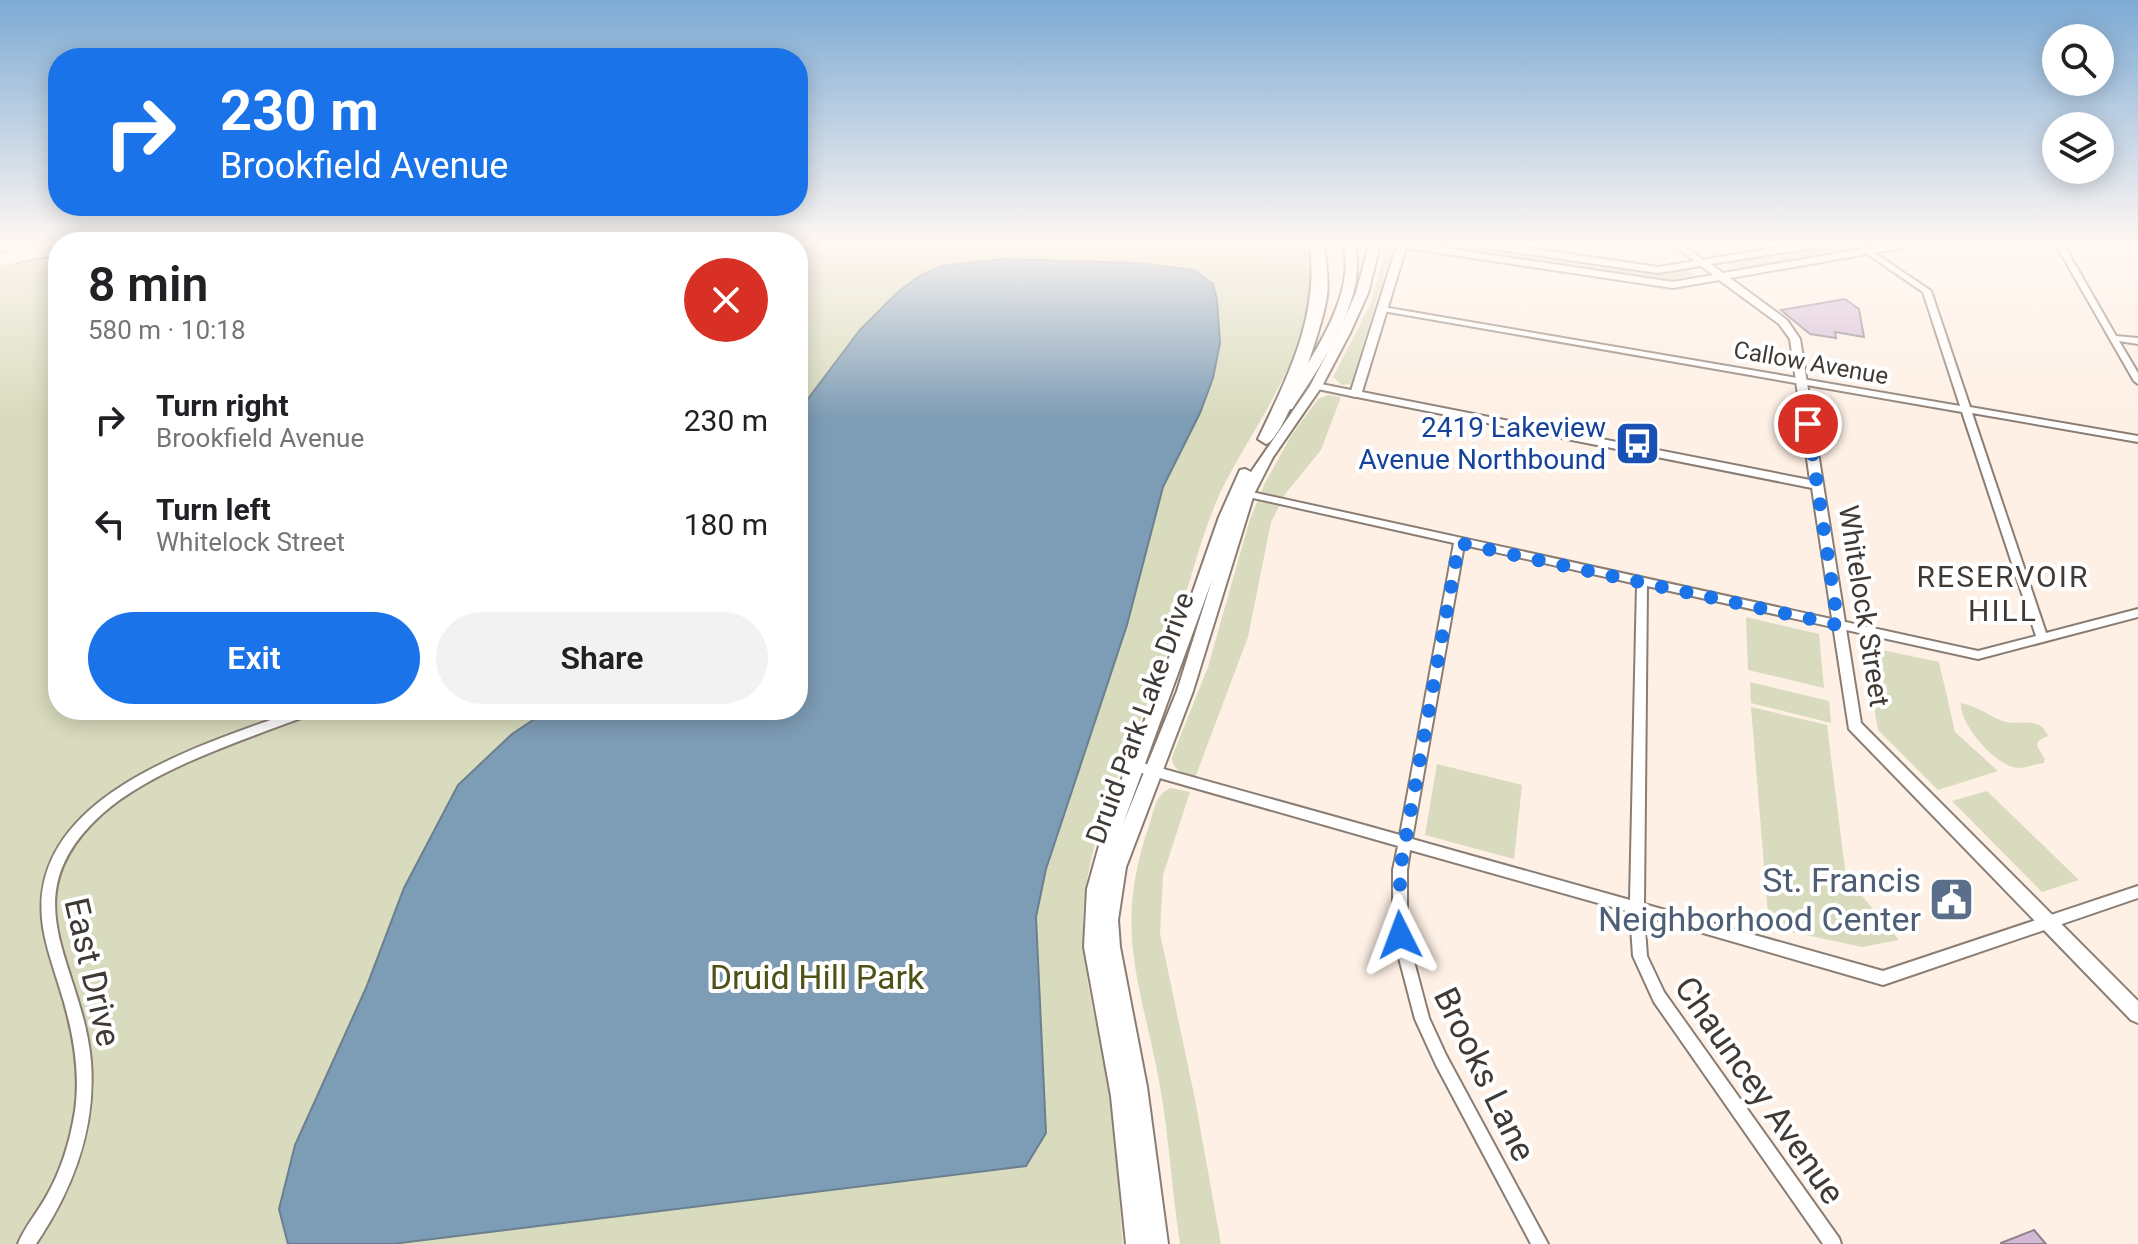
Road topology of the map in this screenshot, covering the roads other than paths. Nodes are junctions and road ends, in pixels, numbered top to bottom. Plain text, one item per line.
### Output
1 (1319, 303) edge
2 (1342, 303) edge
3 (1358, 303) edge
4 (1385, 303) edge
5 (1756, 303) edge
6 (1931, 303) edge
7 (2093, 303) edge
8 (1383, 309) junction
9 (2113, 338) junction
10 (2138, 341) edge
11 (2138, 381) edge
12 (1802, 382) junction
13 (1316, 386) junction
14 (1356, 394) junction
15 (1966, 410) junction
16 (1266, 439) junction
17 (2138, 439) edge
18 (1818, 485) junction
19 (1247, 494) junction
20 (1459, 543) junction
21 (1642, 583) junction
22 (2138, 613) edge
23 (1838, 625) junction
24 (2042, 638) junction
25 (285, 720) edge
26 (1144, 769) junction
27 (1405, 845) junction
28 (2138, 892) edge
29 (1637, 911) junction
30 (2047, 922) junction
31 (2138, 1014) edge
32 (26, 1244) edge
33 (1138, 1244) edge
34 (1156, 1244) edge
35 (1540, 1244) edge
36 (1833, 1244) edge

1 - 16 highway
2 - 16 main road, Druid Park Lake Drive
3 - 13 main road, Druid Park Lake Drive
4 - 8 street
5 - 12 street, Whitelock Street
6 - 15 street
7 - 9 street
8 - 12 street, Callow Avenue
8 - 14 street
9 - 10 street
9 - 11 street
12 - 15 street, Callow Avenue
12 - 18 street, Whitelock Street
13 - 14 street
13 - 19 main road, Druid Park Lake Drive
14 - 18 street
15 - 17 street, Callow Avenue
15 - 24 street
16 - 26 main road, Druid Park Lake Drive
18 - 23 street, Whitelock Street
19 - 20 street
19 - 26 main road, Druid Park Lake Drive
20 - 21 street
20 - 27 street, Brooks Lane
21 - 23 street
21 - 29 street, Chauncey Avenue
22 - 24 street
23 - 24 street
23 - 30 street, Whitelock Street
25 - 32 street, East Drive
26 - 27 street
26 - 33 main road, Druid Park Lake Drive
26 - 34 main road, Druid Park Lake Drive
27 - 29 street
27 - 35 street, Brooks Lane
28 - 30 street
29 - 30 street
29 - 36 street, Chauncey Avenue
30 - 31 street, Whitelock Street

